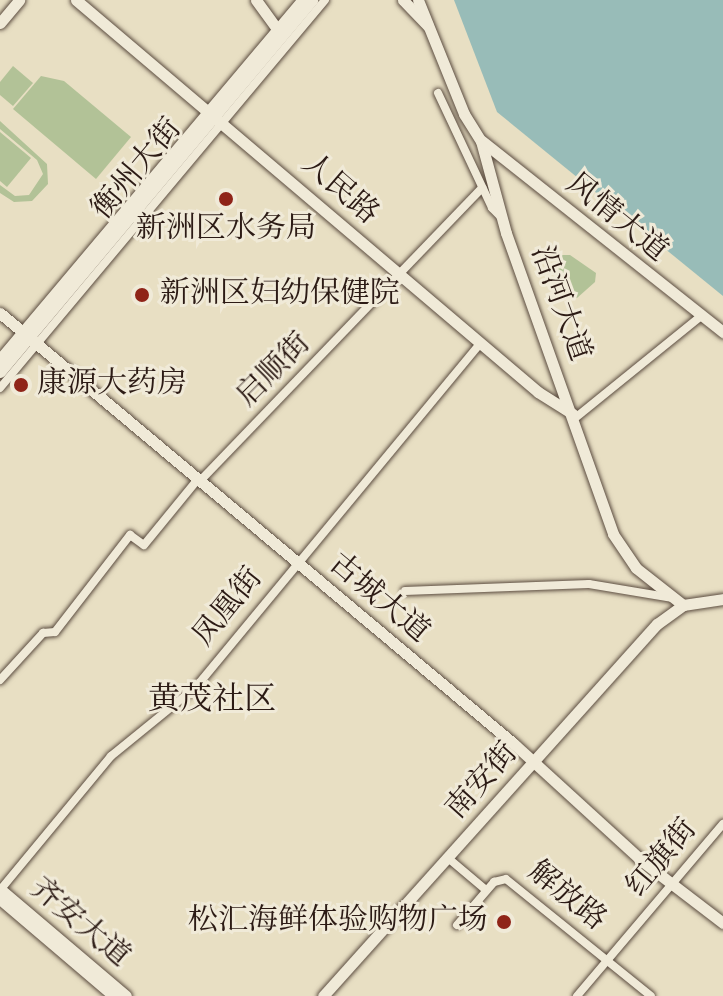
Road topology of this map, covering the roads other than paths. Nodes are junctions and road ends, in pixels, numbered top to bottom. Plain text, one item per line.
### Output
1 (19, 0) edge
2 (76, 0) edge
3 (256, 0) edge
4 (302, 0) edge
5 (312, 0) edge
6 (325, 0) edge
7 (403, 0) edge
8 (418, 0) edge
9 (0, 23) edge
10 (277, 29) junction
11 (433, 31) junction
12 (438, 93) dead end
13 (216, 116) junction
14 (481, 141) junction
15 (482, 188) junction
16 (503, 218) junction
17 (403, 276) junction
18 (0, 313) edge
19 (701, 316) junction
20 (723, 332) edge
21 (29, 338) junction
22 (481, 343) junction
23 (0, 359) edge
24 (0, 372) edge
25 (0, 388) edge
26 (574, 416) junction
27 (199, 480) junction
28 (297, 562) junction
29 (405, 591) dead end
30 (723, 599) edge
31 (679, 602) junction
32 (0, 680) edge
33 (533, 762) junction
34 (723, 824) edge
35 (448, 858) junction
36 (674, 886) junction
37 (0, 889) edge
38 (486, 890) junction
39 (0, 899) edge
40 (723, 923) edge
41 (457, 925) dead end
42 (607, 961) junction
43 (114, 996) edge
44 (126, 996) edge
45 (323, 996) edge
46 (577, 996) edge
47 (651, 996) edge

1 - 9 main road
2 - 13 main road, 人民路
3 - 10 main road
4 - 10 main road, 衡州大街
5 - 13 main road, 衡州大街
6 - 13 street
7 - 11 main road
8 - 11 main road, 沿河大道
10 - 13 main road, 衡州大街
11 - 14 main road, 沿河大道
12 - 15 street
13 - 17 main road, 人民路
13 - 21 main road, 衡州大街
13 - 21 street
14 - 16 main road, 沿河大道
14 - 19 main road, 风情大道
15 - 16 street
15 - 17 street, 启顺街
16 - 26 main road, 沿河大道
17 - 22 main road, 人民路
17 - 27 street, 启顺街
18 - 21 main road, 古城大道
19 - 20 main road, 风情大道
19 - 26 street
21 - 23 main road, 衡州大街
21 - 24 main road, 衡州大街
21 - 25 street
21 - 27 main road, 古城大道
22 - 26 main road, 人民路
22 - 28 street, 凤凰街
26 - 31 main road, 沿河大道
27 - 28 main road, 古城大道
27 - 32 street, 启顺街
28 - 33 main road, 古城大道
28 - 37 street, 凤凰街
29 - 31 street
30 - 31 main road
31 - 33 main road, 南安街
33 - 35 main road, 南安街
33 - 36 main road, 古城大道
34 - 36 street, 红旗街
35 - 38 street
35 - 45 main road, 南安街
36 - 40 main road, 古城大道
36 - 42 street, 红旗街
37 - 44 main road, 齐安大道
38 - 41 street, 解放路
38 - 42 street, 解放路
39 - 43 main road, 齐安大道
42 - 46 street, 红旗街
42 - 47 street, 解放路

